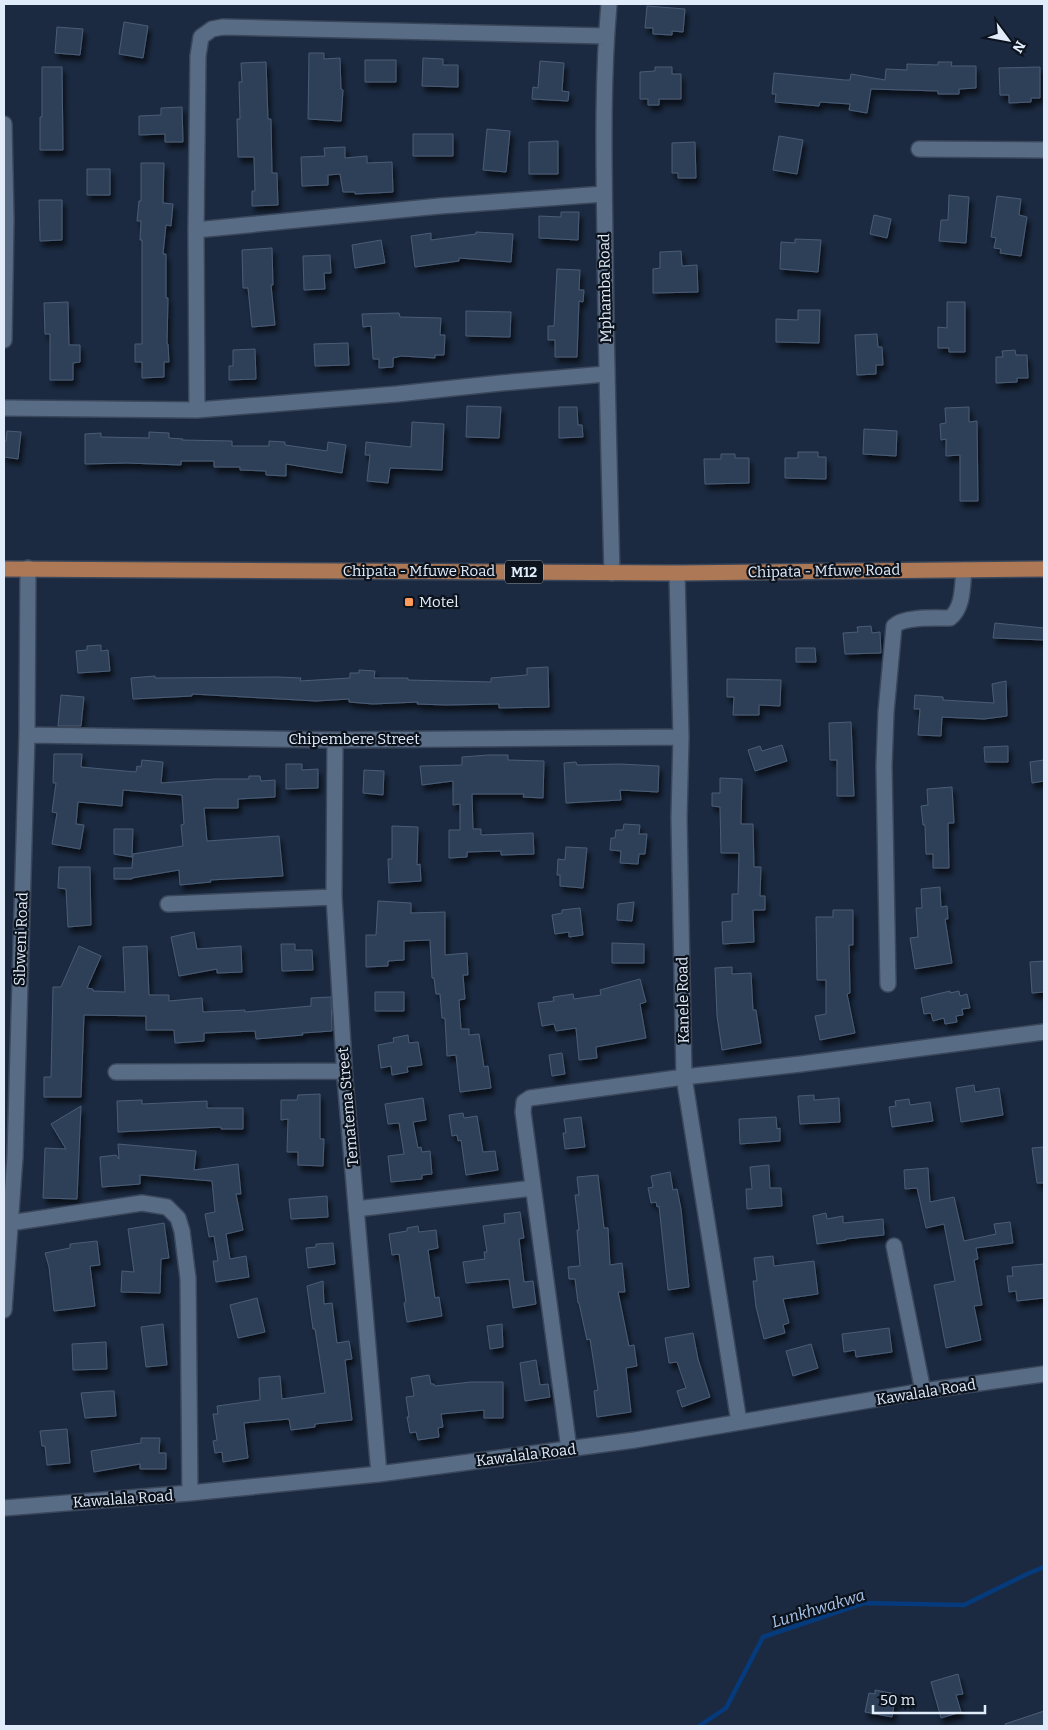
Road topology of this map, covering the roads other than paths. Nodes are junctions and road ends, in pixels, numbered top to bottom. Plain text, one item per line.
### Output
1 (608, 4) edge
2 (606, 36) junction
3 (4, 124) edge
4 (919, 149) dead end
5 (1044, 150) edge
6 (604, 194) junction
7 (5, 219) edge
8 (196, 230) junction
9 (4, 340) edge
10 (606, 374) junction
11 (4, 408) edge
12 (197, 410) junction
13 (4, 568) edge
14 (28, 568) junction
15 (1044, 569) edge
16 (964, 570) junction
17 (612, 573) junction
18 (678, 574) junction
19 (27, 735) junction
20 (681, 737) junction
21 (336, 740) junction
22 (334, 898) junction
23 (168, 904) dead end
24 (888, 984) dead end
25 (1044, 1032) edge
26 (344, 1071) junction
27 (116, 1072) dead end
28 (684, 1077) junction
29 (533, 1188) junction
30 (356, 1209) junction
31 (10, 1223) junction
32 (894, 1246) dead end
33 (4, 1310) edge
34 (1044, 1374) edge
35 (923, 1391) junction
36 (739, 1422) junction
37 (569, 1449) junction
38 (379, 1474) junction
39 (190, 1494) junction
40 (4, 1508) edge

1 - 2 street, Mphamba Road
2 - 6 street, Mphamba Road
2 - 8 street
3 - 7 street
4 - 5 street
6 - 8 street
6 - 10 street, Mphamba Road
7 - 9 street
8 - 12 street
10 - 12 street
10 - 17 street, Mphamba Road
11 - 12 street
13 - 14 main road, Chipata - Mfuwe Road / M12
14 - 17 main road, Chipata - Mfuwe Road / M12
14 - 19 street, Sibweni Road
15 - 16 main road, Chipata - Mfuwe Road / M12
16 - 18 main road, Chipata - Mfuwe Road / M12
16 - 24 street
17 - 18 main road, Chipata - Mfuwe Road / M12
18 - 20 street, Kanele Road
19 - 21 street, Chipembere Street
19 - 31 street, Sibweni Road
20 - 21 street, Chipembere Street
20 - 28 street, Kanele Road
21 - 22 street, Tematema Street
22 - 23 street
22 - 26 street, Tematema Street
25 - 28 street
26 - 27 street
26 - 30 street, Tematema Street
28 - 29 street
28 - 36 street, Kanele Road
29 - 30 street
29 - 37 street
30 - 38 street, Tematema Street
31 - 33 street, Sibweni Road
31 - 39 street
32 - 35 street
34 - 35 street, Kawalala Road
35 - 36 street, Kawalala Road
36 - 37 street, Kawalala Road
37 - 38 street, Kawalala Road
38 - 39 street, Kawalala Road
39 - 40 street, Kawalala Road

